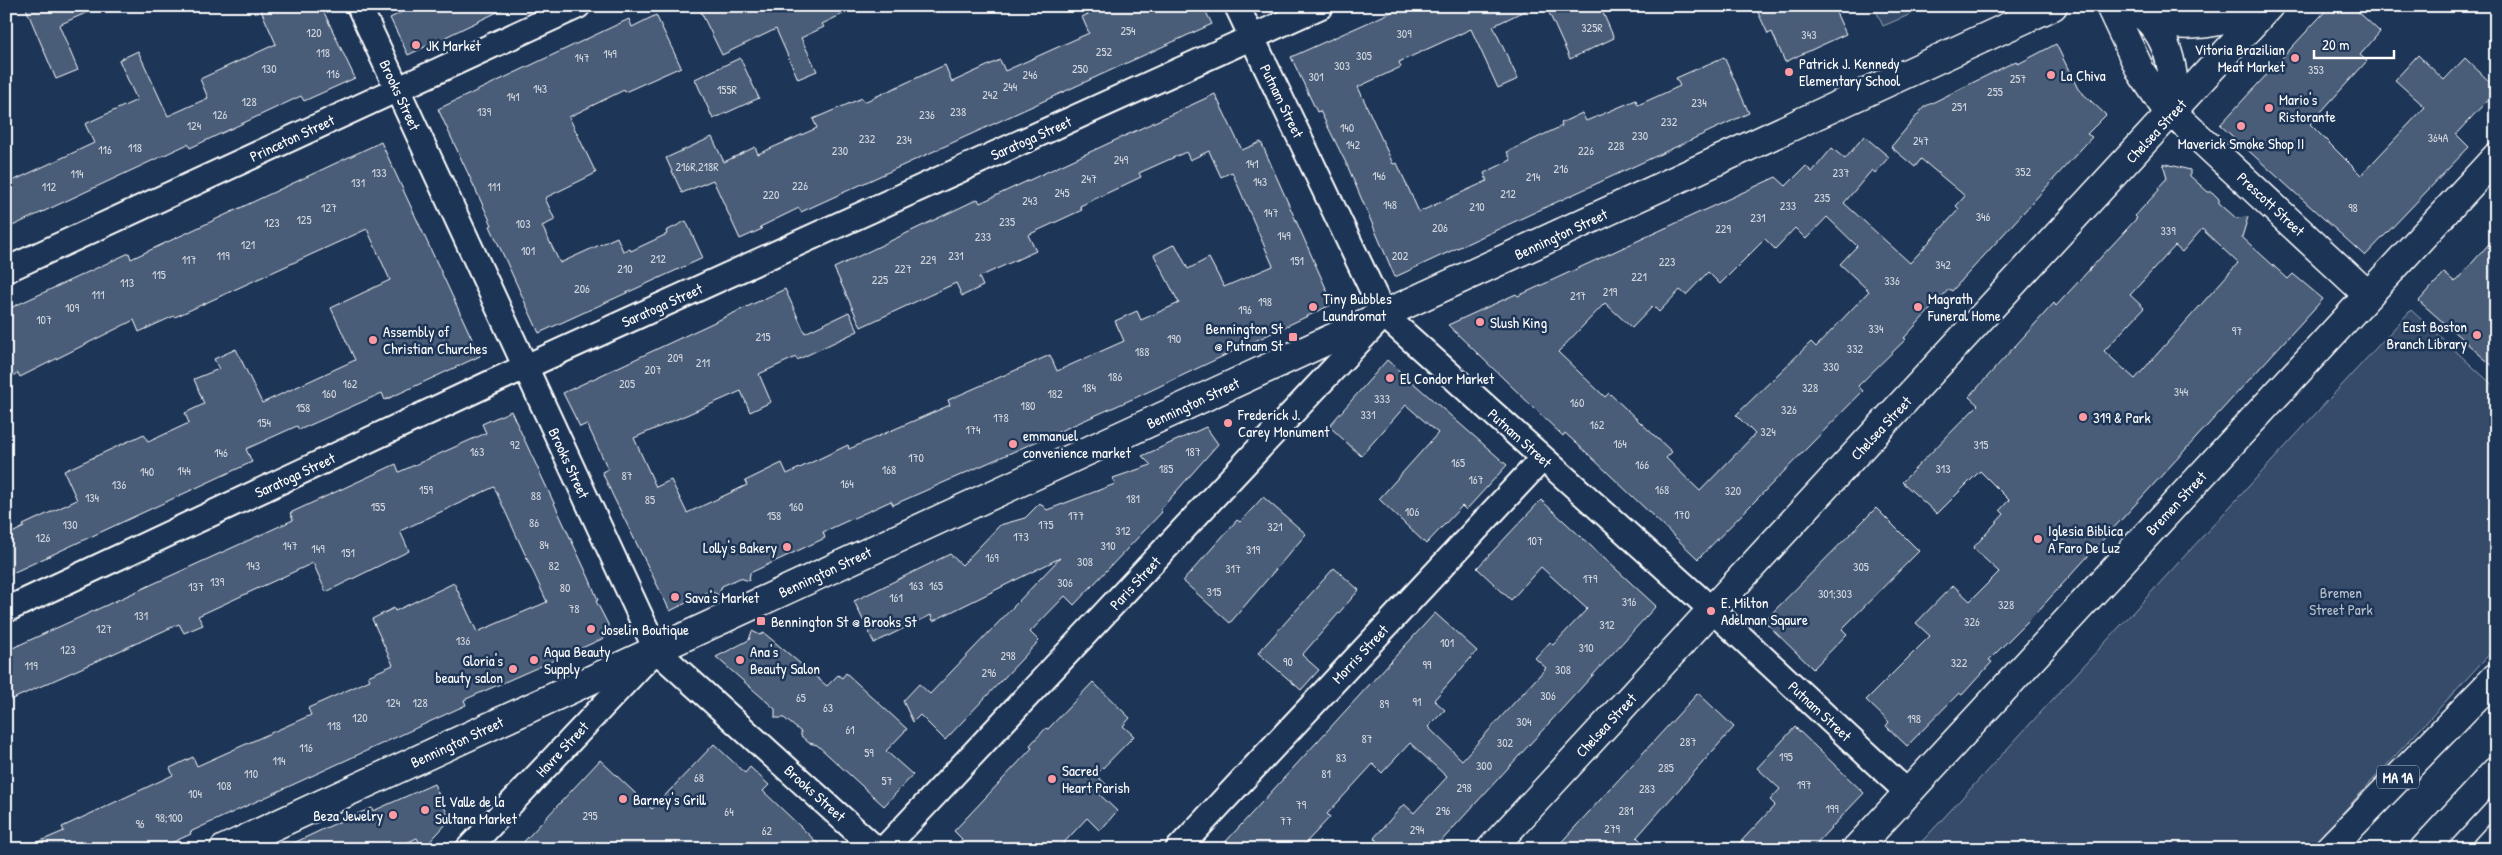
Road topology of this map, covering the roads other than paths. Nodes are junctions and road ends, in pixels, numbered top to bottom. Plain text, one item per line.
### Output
1 (358, 6) edge
2 (578, 6) edge
3 (1238, 6) edge
4 (1321, 6) edge
5 (2052, 6) edge
6 (2110, 6) edge
7 (2264, 6) edge
8 (2269, 6) edge
9 (2138, 12) edge
10 (1252, 38) junction
11 (397, 90) junction
12 (2172, 113) junction
13 (2496, 157) edge
14 (6, 270) edge
15 (2368, 295) junction
16 (1384, 315) junction
17 (525, 367) junction
18 (1542, 459) junction
19 (6, 610) edge
20 (1712, 610) junction
21 (656, 650) junction
22 (2496, 677) edge
23 (2468, 706) junction
24 (2496, 771) edge
25 (1908, 792) junction
26 (2496, 838) edge
27 (224, 849) edge
28 (468, 849) edge
29 (876, 849) edge
30 (884, 849) edge
31 (1178, 849) edge
32 (1491, 849) edge
33 (1856, 849) edge
34 (2329, 849) edge
35 (2350, 849) edge
36 (2424, 849) edge
37 (2486, 849) edge

1 - 11 street, Brooks Street
2 - 11 street, Princeton Street
3 - 10 street, Putnam Street
4 - 10 street, Saratoga Street
5 - 16 main road, Bennington Street
6 - 12 main road, Prescott Street
7 - 9 main road
8 - 12 main road, Chelsea Street
9 - 12 main road
10 - 16 street, Putnam Street
10 - 17 street, Saratoga Street
11 - 14 street, Princeton Street
11 - 17 street, Brooks Street
12 - 15 main road, Prescott Street
12 - 20 main road, Chelsea Street
13 - 15 main road, Bremen Street
15 - 25 main road, Bremen Street
16 - 18 street, Putnam Street
16 - 21 main road, Bennington Street
16 - 30 street, Paris Street
17 - 19 street, Saratoga Street
17 - 21 street, Brooks Street
18 - 20 street, Putnam Street
18 - 31 street, Morris Street
20 - 25 street, Putnam Street
20 - 32 main road, Chelsea Street
21 - 27 main road, Bennington Street
21 - 28 street, Havre Street
21 - 29 street, Brooks Street
22 - 23 main road, MA 1A
23 - 34 main road, MA 1A
23 - 35 main road
24 - 36 main road
25 - 33 main road, Bremen Street
26 - 37 main road

